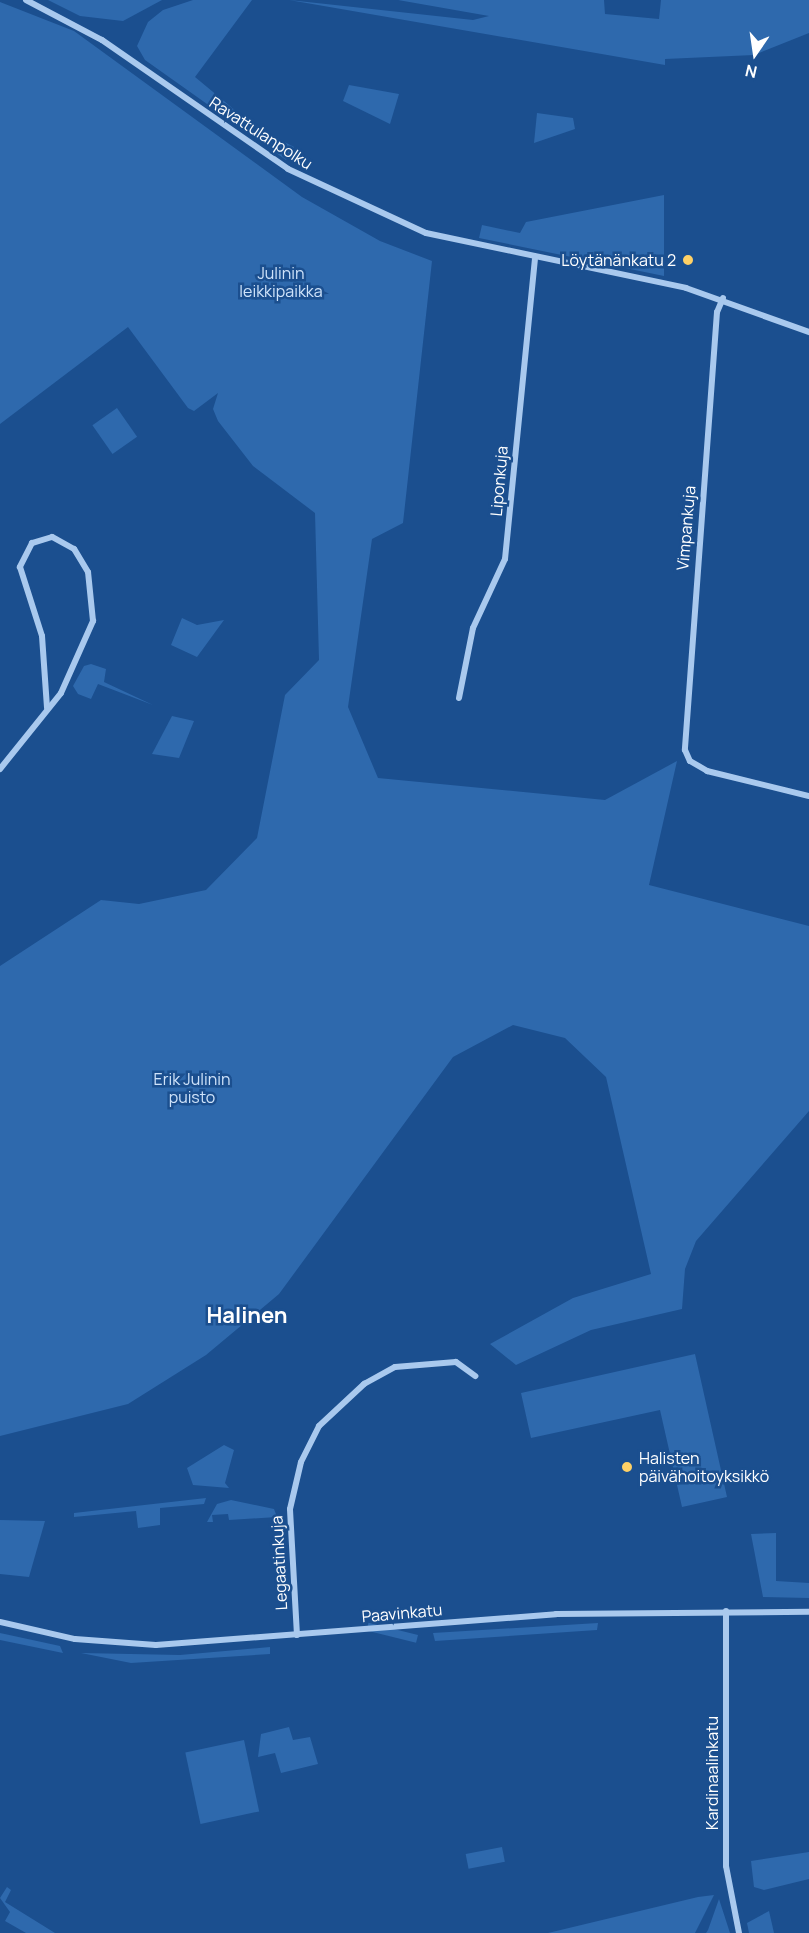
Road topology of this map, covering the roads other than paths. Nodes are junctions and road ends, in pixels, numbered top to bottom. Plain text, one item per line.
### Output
1 (26, 0) edge
2 (535, 259) junction
3 (723, 298) junction
4 (809, 332) edge
5 (459, 698) dead end
6 (47, 708) junction
7 (0, 769) edge
8 (809, 796) edge
9 (475, 1376) dead end
10 (726, 1611) junction
11 (809, 1612) edge
12 (0, 1622) edge
13 (297, 1635) junction
14 (740, 1933) edge

1 - 2 street, Ravattulanpolku
2 - 3 street, Ravattulanpolku
2 - 5 street, Liponkuja
3 - 4 street, Ravattulanpolku
3 - 8 street, Vimpankuja
6 - 6 street
6 - 7 street
9 - 13 street, Legaatinkuja
10 - 11 street, Paavinkatu
10 - 13 street, Paavinkatu
10 - 14 street, Kardinaalinkatu
12 - 13 street, Paavinkatu

